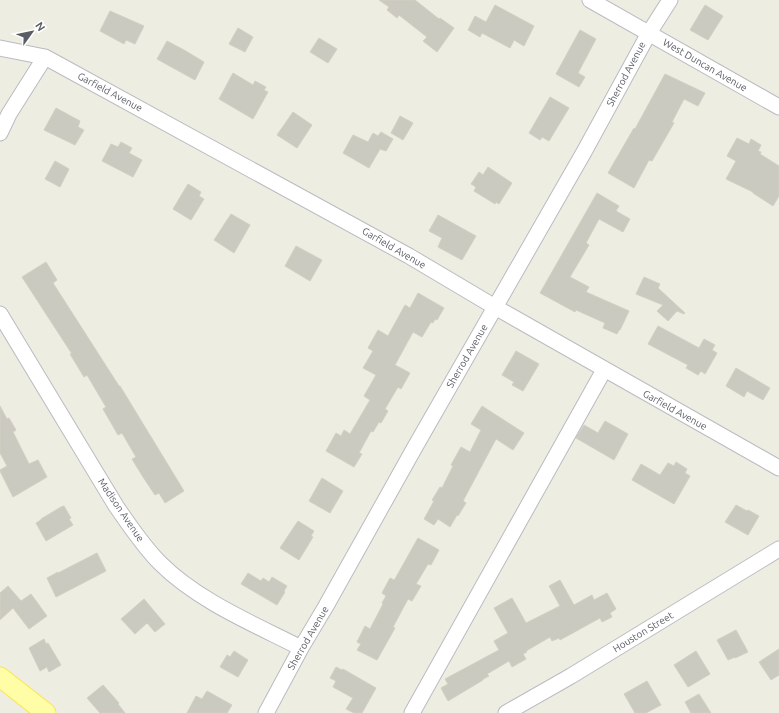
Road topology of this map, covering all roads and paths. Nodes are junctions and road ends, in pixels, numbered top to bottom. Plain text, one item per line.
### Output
1 (590, 0) edge
2 (670, 0) edge
3 (649, 33) junction
4 (0, 48) edge
5 (45, 57) junction
6 (779, 106) edge
7 (0, 133) edge
8 (495, 307) junction
9 (0, 314) edge
10 (604, 370) junction
11 (779, 468) edge
12 (779, 549) edge
13 (301, 648) junction
14 (0, 677) edge
15 (46, 713) edge
16 (266, 713) edge
17 (412, 713) edge
18 (506, 713) edge

1 - 3 street, West Duncan Avenue
2 - 3 street, Sherrod Avenue
3 - 6 street, West Duncan Avenue
3 - 8 street, Sherrod Avenue
4 - 5 street, Garfield Avenue
5 - 7 street
5 - 8 street, Garfield Avenue
8 - 10 street, Garfield Avenue
8 - 13 street, Sherrod Avenue
9 - 13 street, Madison Avenue
10 - 11 street, Garfield Avenue
10 - 17 street
12 - 18 street, Houston Street
13 - 16 street, Sherrod Avenue
14 - 15 main road

